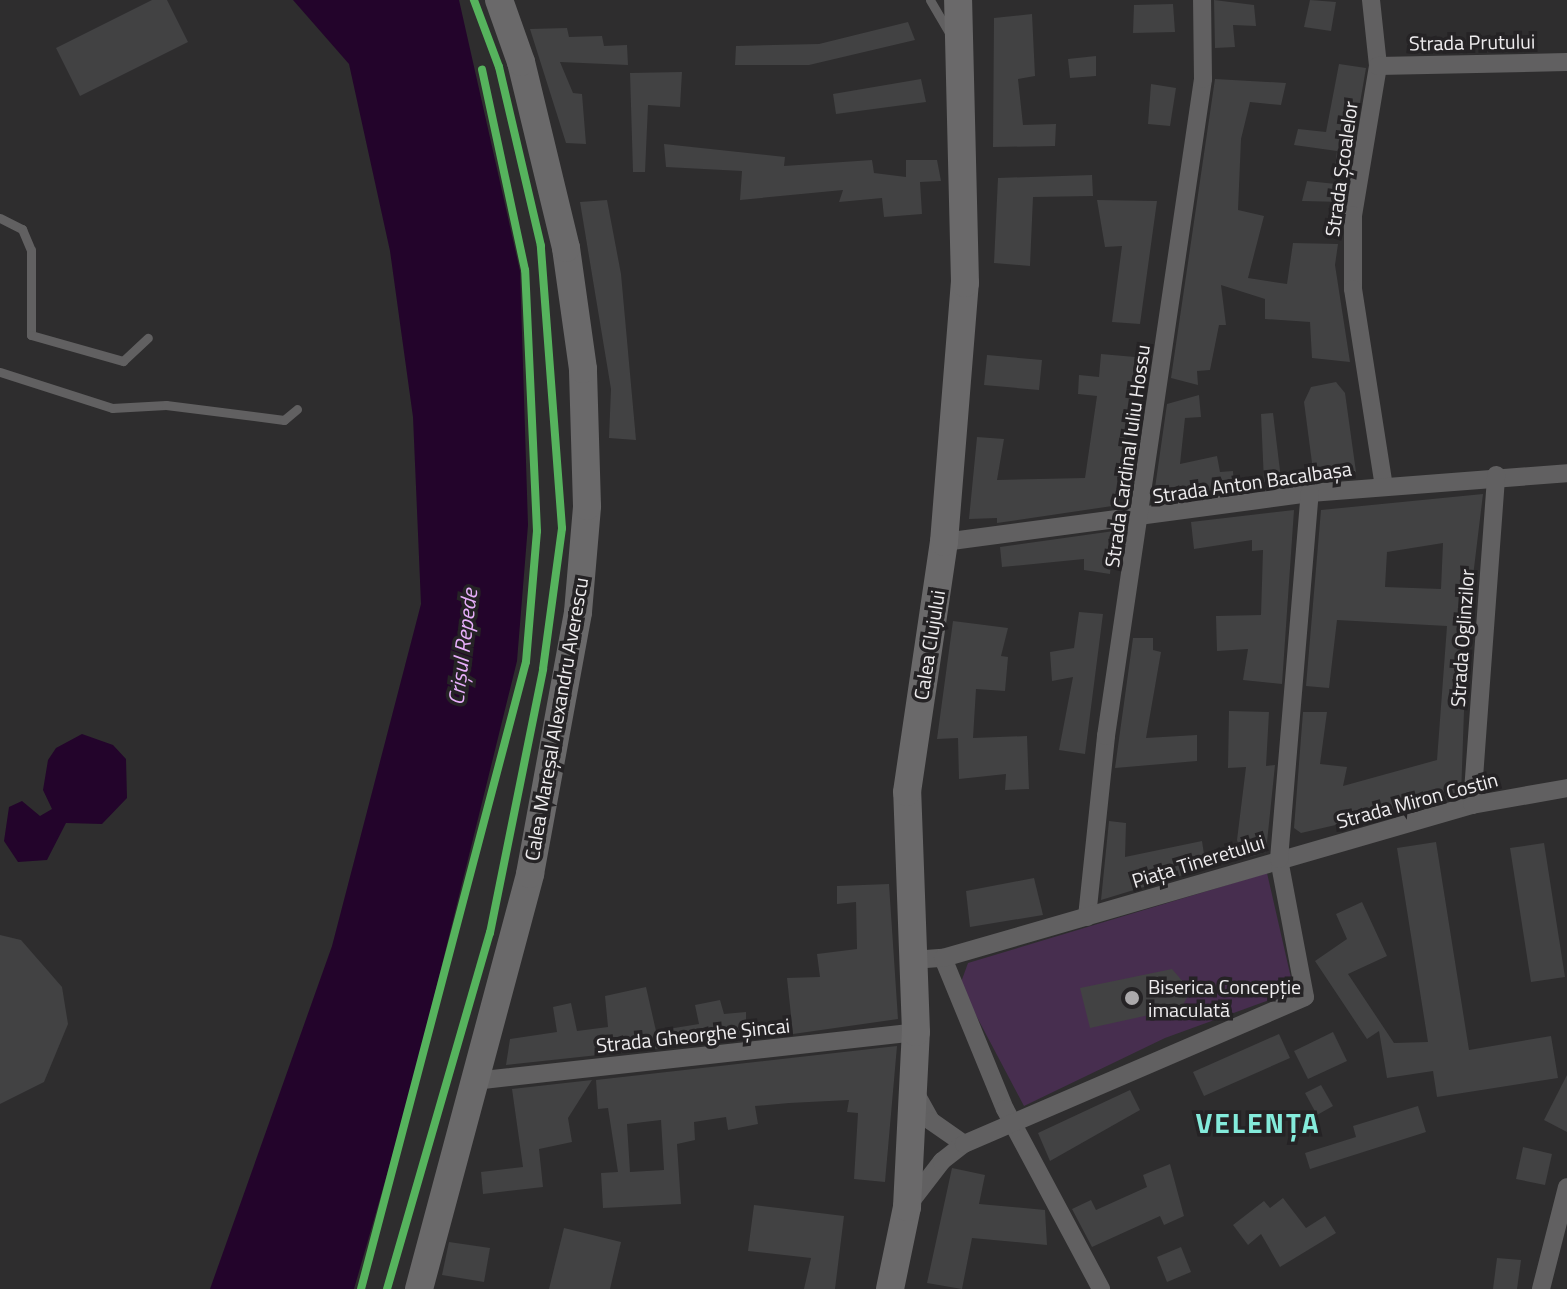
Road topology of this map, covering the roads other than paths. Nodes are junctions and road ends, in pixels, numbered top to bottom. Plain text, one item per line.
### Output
1 (499, 0) edge
2 (930, 0) edge
3 (958, 0) edge
4 (1202, 0) edge
5 (1371, 0) edge
6 (960, 49) junction
7 (1567, 62) edge
8 (1378, 66) junction
9 (0, 218) edge
10 (148, 338) dead end
11 (0, 372) edge
12 (297, 409) dead end
13 (1567, 473) edge
14 (1496, 475) junction
15 (1384, 486) junction
16 (1310, 493) junction
17 (1141, 520) junction
18 (944, 542) junction
19 (1567, 788) edge
20 (1472, 805) junction
21 (1279, 859) junction
22 (1087, 917) junction
23 (943, 958) junction
24 (912, 960) junction
25 (916, 1032) junction
26 (474, 1081) junction
27 (914, 1089) junction
28 (1014, 1125) junction
29 (964, 1144) junction
30 (1567, 1187) edge
31 (907, 1207) junction
32 (419, 1289) edge
33 (890, 1289) edge
34 (1101, 1289) edge
35 (1541, 1289) edge

1 - 26 main road, Calea Mareșal Alexandru Averescu
2 - 6 lane
3 - 6 main road, Calea Clujului
4 - 17 street, Strada Cardinal Iuliu Hossu
5 - 8 street, Strada Școalelor
6 - 18 main road, Calea Clujului
7 - 8 street, Strada Prutului
8 - 15 street, Strada Școalelor
9 - 10 lane
11 - 12 lane
13 - 14 street, Strada Anton Bacalbașa
14 - 15 street, Strada Anton Bacalbașa
14 - 20 street, Strada Oglinzilor
15 - 16 street, Strada Anton Bacalbașa
16 - 17 street, Strada Anton Bacalbașa
16 - 21 street
17 - 18 street, Strada Anton Bacalbașa
17 - 22 street, Strada Cardinal Iuliu Hossu
18 - 24 main road, Calea Clujului
19 - 20 street, Strada Miron Costin
20 - 21 street, Strada Miron Costin
21 - 22 street, Piața Tineretului
21 - 28 street, Piața Tineretului
22 - 23 street, Piața Tineretului
23 - 24 street, Piața Tineretului
23 - 28 street
24 - 25 main road, Calea Clujului
25 - 26 street, Strada Gheorghe Șincai
25 - 27 main road, Calea Clujului
26 - 32 main road, Calea Mareșal Alexandru Averescu
27 - 29 street
27 - 31 main road, Calea Clujului
28 - 29 street, Piața Tineretului
28 - 34 street
29 - 31 street, Piața Tineretului
30 - 35 street
31 - 33 main road, Calea Clujului

